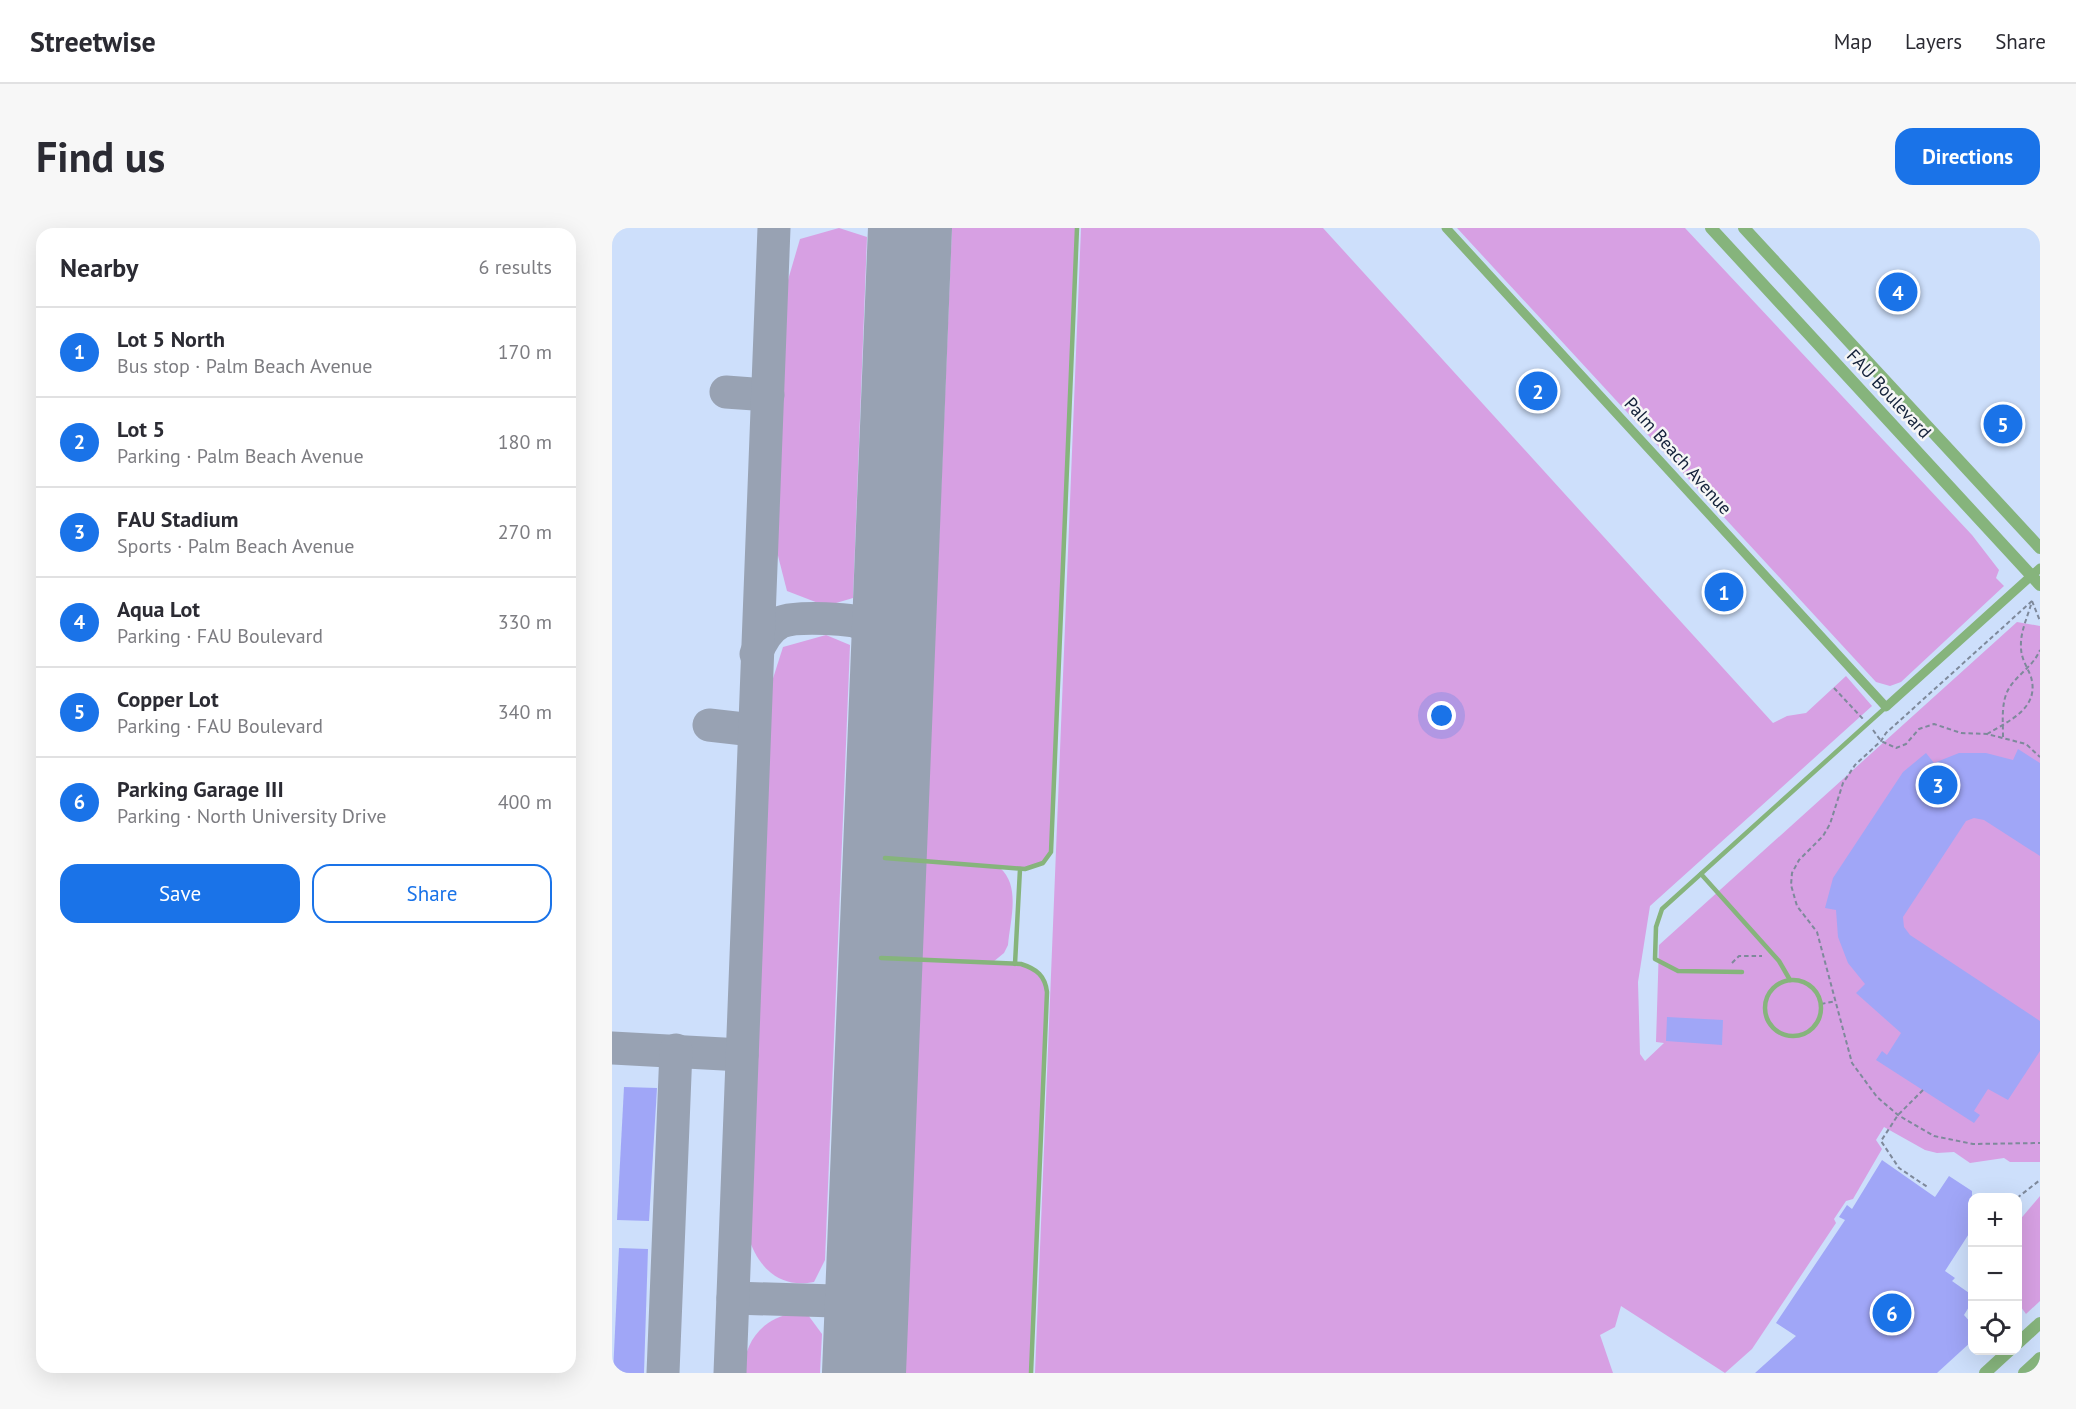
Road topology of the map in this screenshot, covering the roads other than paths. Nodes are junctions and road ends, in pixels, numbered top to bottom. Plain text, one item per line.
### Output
1 (1077, 228) edge
2 (1446, 228) edge
3 (1711, 228) edge
4 (1744, 228) edge
5 (2040, 548) edge
6 (2037, 576) edge
7 (1886, 707) junction
8 (885, 858) dead end
9 (1020, 869) junction
10 (1701, 874) junction
11 (881, 958) dead end
12 (1015, 964) junction
13 (1742, 972) dead end
14 (1790, 980) junction
15 (2040, 1323) edge
16 (2022, 1339) edge
17 (2005, 1355) edge
18 (2040, 1358) edge
19 (1031, 1373) edge
20 (1985, 1373) edge
21 (2024, 1373) edge

1 - 9 lane
2 - 7 street, Palm Beach Avenue
3 - 6 street, FAU Boulevard
4 - 5 street, FAU Boulevard
6 - 7 street
7 - 10 lane
8 - 9 lane
9 - 12 lane
10 - 13 lane
10 - 14 lane
11 - 12 lane
12 - 19 lane
14 - 14 lane
15 - 16 street
17 - 20 street
18 - 21 street

